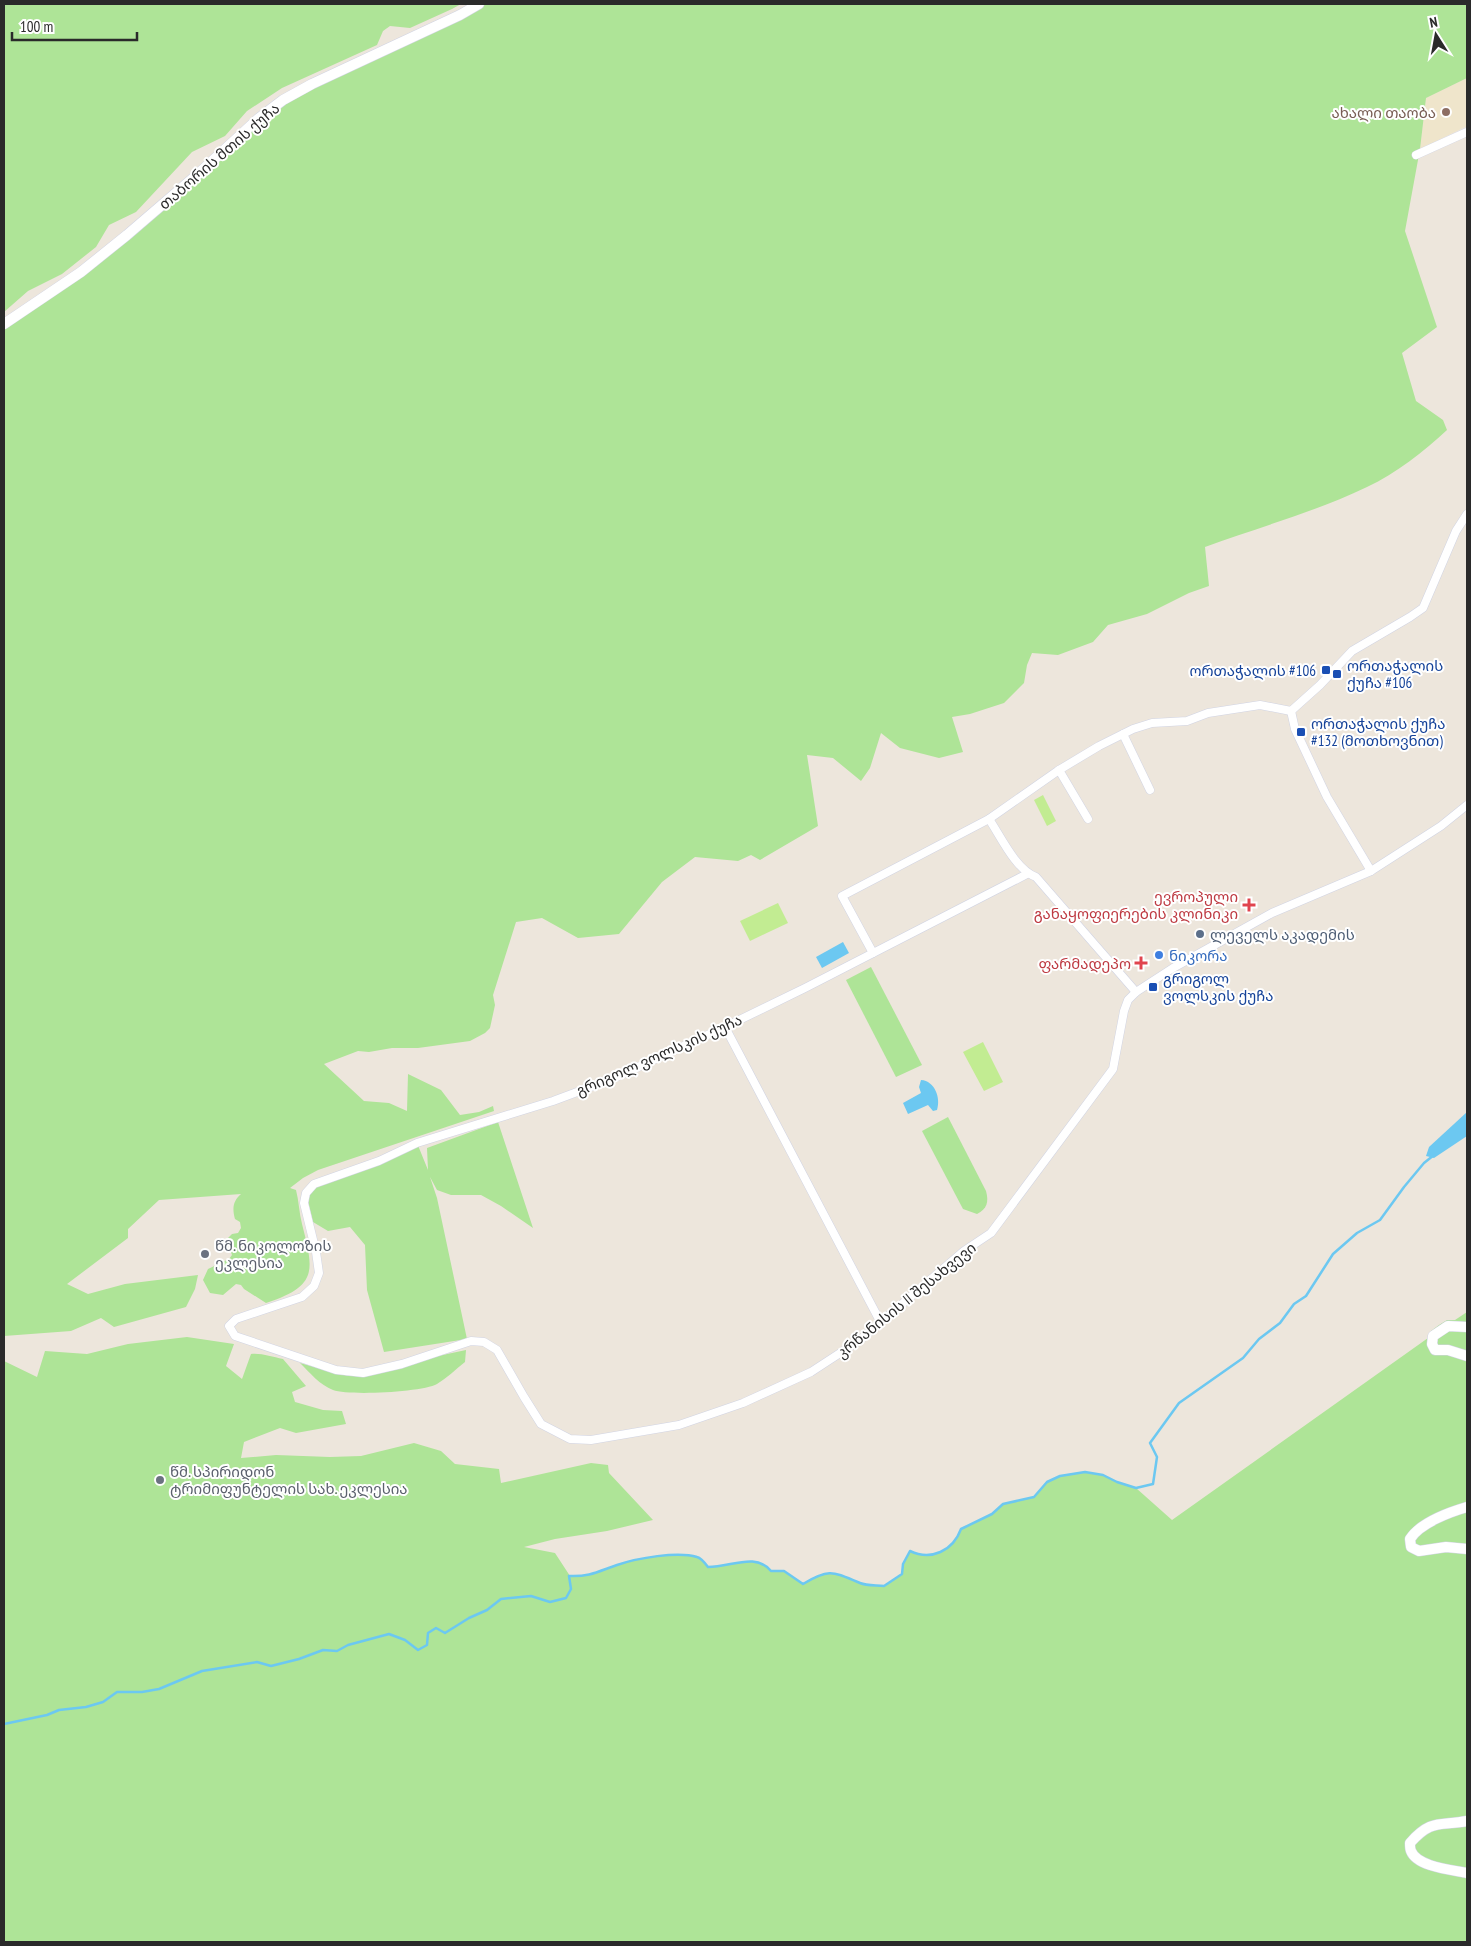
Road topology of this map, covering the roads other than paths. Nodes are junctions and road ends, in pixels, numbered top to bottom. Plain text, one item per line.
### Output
1 (479, 4) edge
2 (1467, 132) edge
3 (1416, 155) dead end
4 (4, 324) edge
5 (1467, 514) edge
6 (1291, 711) junction
7 (1123, 734) junction
8 (1059, 770) junction
9 (1150, 790) dead end
10 (1467, 804) edge
11 (990, 819) junction
12 (1088, 819) dead end
13 (1371, 871) junction
14 (1027, 874) junction
15 (873, 953) junction
16 (1136, 992) junction
17 (725, 1027) junction
18 (881, 1323) junction
19 (229, 1326) joint
20 (1467, 1327) edge
21 (1467, 1356) edge
22 (1467, 1507) edge
23 (1467, 1549) edge
24 (1467, 1821) edge
25 (1467, 1872) edge

1 - 4 main road, თაბორის მთის ქუჩა
2 - 3 street
5 - 6 street
6 - 7 street
6 - 13 street
7 - 8 street
7 - 9 street
8 - 11 street
8 - 12 street
10 - 13 street, კრწანისის II შესახვევი
11 - 14 street
11 - 15 street
13 - 16 street, კრწანისის II შესახვევი
14 - 15 street, გრიგოლ ვოლსკის ქუჩა
14 - 16 street
15 - 17 street, გრიგოლ ვოლსკის ქუჩა
16 - 18 street, კრწანისის II შესახვევი
17 - 18 street
17 - 19 street, გრიგოლ ვოლსკის ქუჩა
18 - 19 street, კრწანისის II შესახვევი
20 - 21 main road
22 - 23 main road
24 - 25 main road

